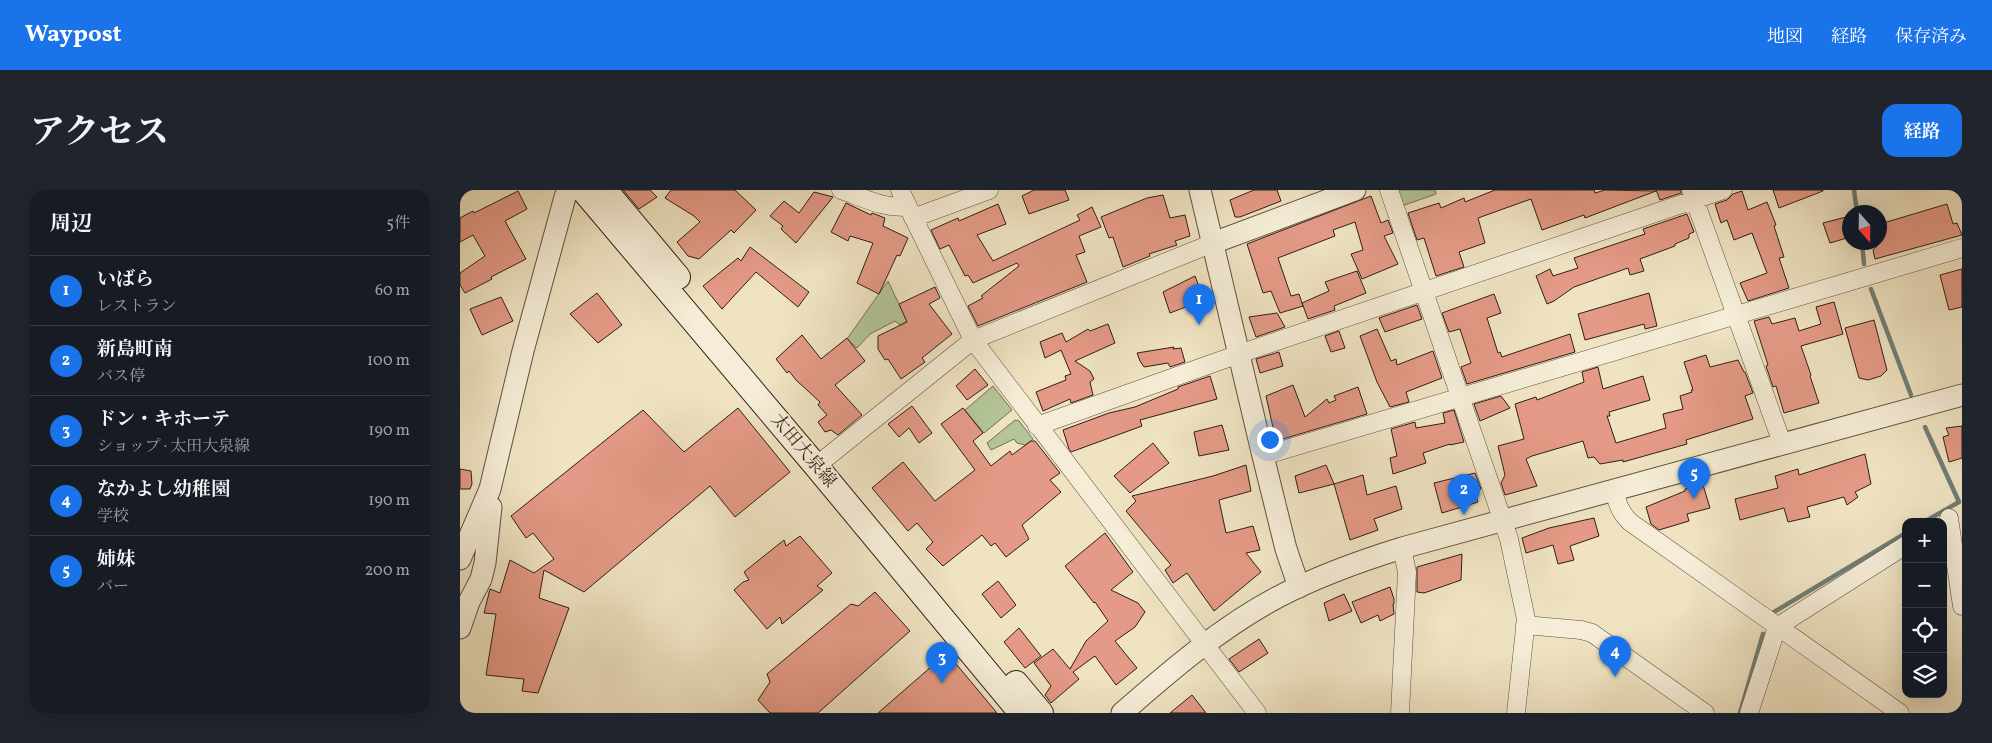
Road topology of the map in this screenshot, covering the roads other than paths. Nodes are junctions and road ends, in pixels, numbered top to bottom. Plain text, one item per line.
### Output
1 (568, 190) edge
2 (583, 190) edge
3 (605, 190) edge
4 (842, 190) edge
5 (900, 190) edge
6 (989, 190) edge
7 (1200, 190) edge
8 (1355, 190) edge
9 (1389, 190) edge
10 (1723, 190) edge
11 (1693, 195) edge
12 (910, 212) junction
13 (1213, 243) junction
14 (1962, 248) edge
15 (1424, 291) junction
16 (1736, 316) junction
17 (973, 340) junction
18 (1239, 354) junction
19 (1962, 395) edge
20 (1461, 397) junction
21 (1037, 426) junction
22 (1782, 443) junction
23 (1263, 456) junction
24 (822, 461) junction
25 (490, 489) junction
26 (1614, 489) junction
27 (1951, 518) edge
28 (1504, 520) junction
29 (1402, 548) junction
30 (1902, 548) edge
31 (460, 560) edge
32 (1299, 587) junction
33 (1962, 606) edge
34 (1525, 626) junction
35 (1776, 627) junction
36 (460, 628) edge
37 (1204, 645) junction
38 (1022, 713) edge
39 (1041, 713) edge
40 (1122, 713) edge
41 (1257, 713) edge
42 (1400, 713) edge
43 (1516, 713) edge
44 (1705, 713) edge
45 (1749, 713) edge
46 (1900, 713) edge

1 - 25 street
2 - 24 main road, 太田大泉線
3 - 24 main road, 太田大泉線
4 - 12 street
5 - 12 street
6 - 12 street
7 - 13 street
8 - 13 street
9 - 15 street
10 - 11 street
11 - 15 street
11 - 16 street
12 - 17 street
13 - 17 street
13 - 18 street
14 - 16 street
15 - 18 street
15 - 20 street
16 - 20 street
16 - 22 street
17 - 21 street
17 - 24 street
18 - 21 street
18 - 23 street
19 - 22 street
20 - 23 street
20 - 28 street
21 - 37 street
22 - 26 street
23 - 32 street
24 - 38 main road, 太田大泉線
24 - 39 main road, 太田大泉線
25 - 31 street
25 - 36 street
26 - 28 street
26 - 35 street
27 - 33 street
28 - 29 street
28 - 34 street
29 - 32 street
29 - 42 street
30 - 35 street
32 - 37 street
34 - 43 street
34 - 44 street
35 - 45 street
35 - 46 street
37 - 40 street
37 - 41 street

